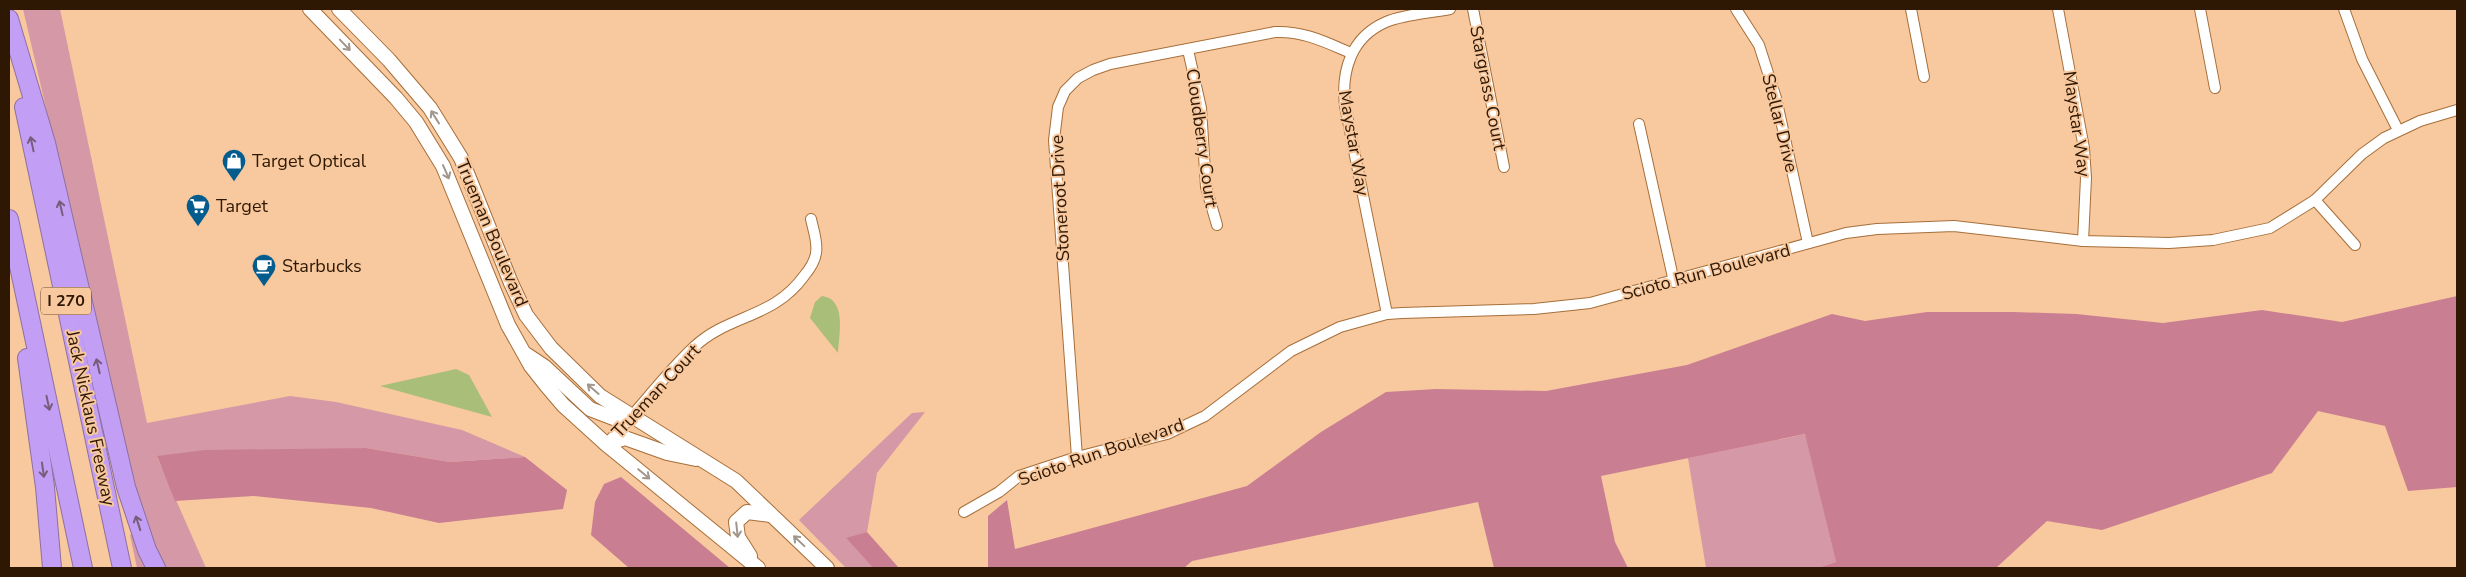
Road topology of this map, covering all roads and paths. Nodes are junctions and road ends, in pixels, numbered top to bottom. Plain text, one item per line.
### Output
1 (310, 9) edge
2 (338, 9) edge
3 (1450, 9) edge
4 (1473, 9) edge
5 (1736, 9) edge
6 (1911, 9) edge
7 (2058, 9) edge
8 (2200, 9) edge
9 (2344, 9) edge
10 (9, 19) edge
11 (9, 33) edge
12 (1188, 50) junction
13 (1351, 53) junction
14 (1924, 77) dead end
15 (2215, 88) dead end
16 (2457, 110) edge
17 (1639, 124) dead end
18 (2398, 130) junction
19 (1504, 167) dead end
20 (2315, 200) junction
21 (9, 218) edge
22 (811, 219) dead end
23 (1217, 225) dead end
24 (9, 231) edge
25 (2083, 241) junction
26 (1808, 243) junction
27 (2355, 245) dead end
28 (1674, 282) junction
29 (1387, 314) junction
30 (523, 352) junction
31 (632, 418) junction
32 (606, 444) junction
33 (1077, 457) junction
34 (709, 462) junction
35 (964, 512) dead end
36 (770, 515) junction
37 (52, 568) edge
38 (83, 568) edge
39 (122, 568) edge
40 (156, 568) edge
41 (760, 568) edge
42 (828, 568) edge

1 -> 30 main road, Trueman Boulevard
31 -> 2 main road, Trueman Boulevard
3 - 13 street, Maystar Way
4 - 19 street, Stargrass Court
5 - 26 street, Stellar Drive
6 - 14 street
7 - 25 street, Maystar Way
8 - 15 street
9 - 18 street
40 -> 10 highway
39 -> 11 highway, Jack Nicklaus Freeway / I 270
12 - 13 street, Stoneroot Drive
12 - 23 street, Cloudberry Court
12 - 33 street, Stoneroot Drive
13 - 29 street, Maystar Way
16 - 18 street, Scioto Run Boulevard
17 - 28 street
18 - 20 street, Scioto Run Boulevard
20 - 25 street, Scioto Run Boulevard
20 - 27 street
21 -> 38 highway, I 270
22 - 31 street, Trueman Court
24 -> 37 highway
25 - 26 street, Scioto Run Boulevard
26 - 28 street, Scioto Run Boulevard
28 - 29 street, Scioto Run Boulevard
29 - 33 street, Scioto Run Boulevard
30 - 31 main road
30 - 32 main road, Trueman Boulevard
31 - 32 street, Trueman Court
31 - 34 main road, Trueman Boulevard
32 - 34 main road
32 -> 41 main road, Trueman Boulevard
33 - 35 street, Scioto Run Boulevard
34 - 36 main road, Trueman Boulevard
36 -> 41 main road
42 -> 36 main road, Trueman Boulevard

